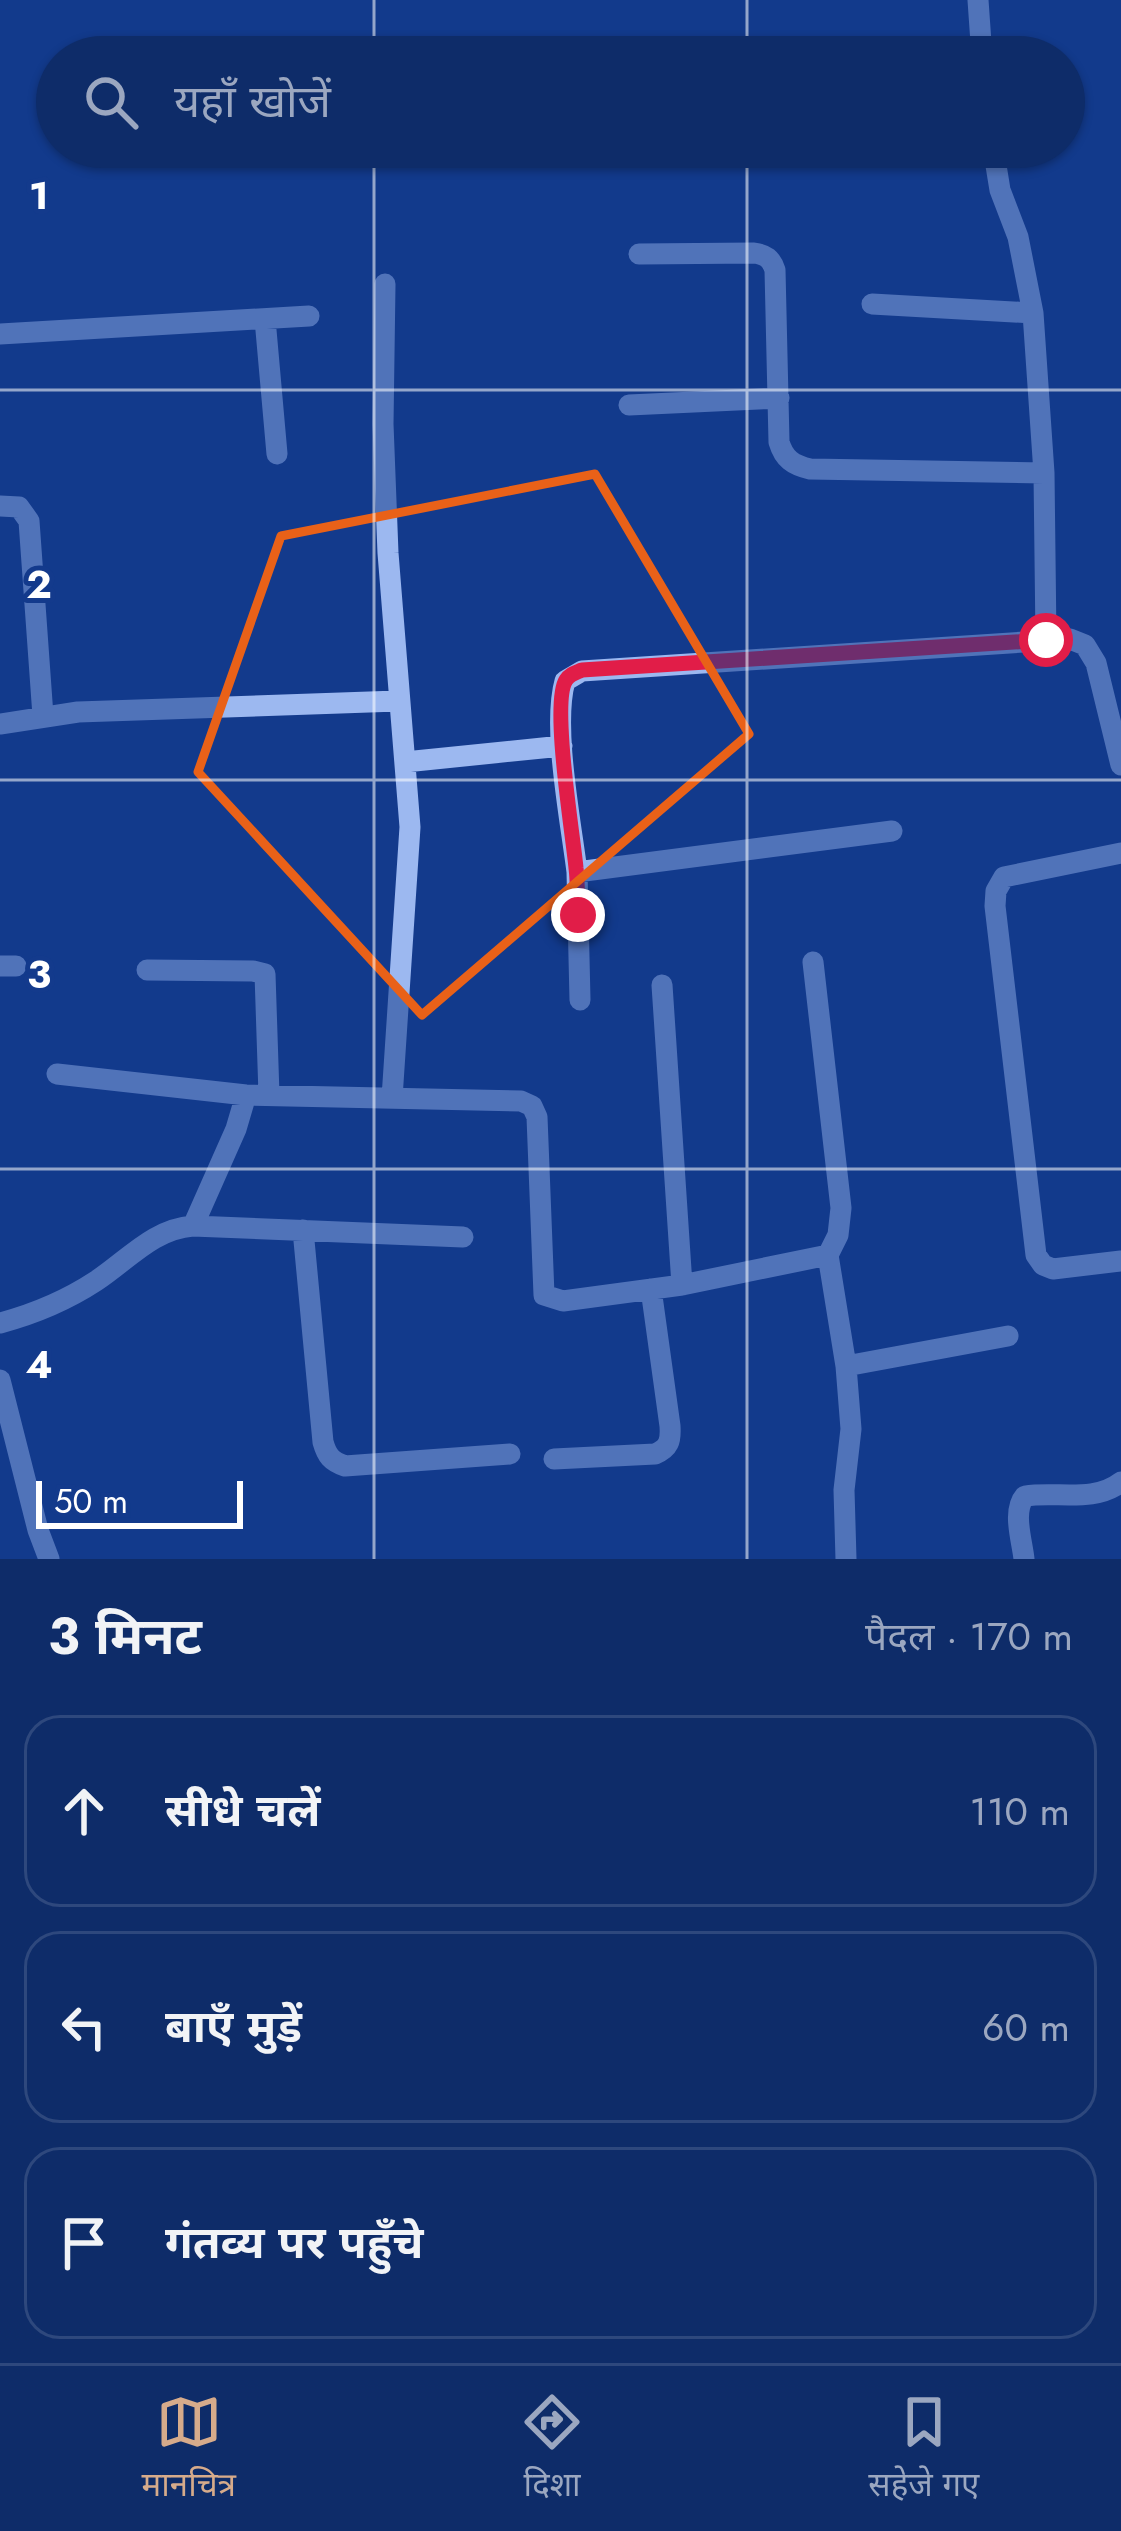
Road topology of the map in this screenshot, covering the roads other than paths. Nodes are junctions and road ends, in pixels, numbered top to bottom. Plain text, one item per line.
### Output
1 (978, 0) edge
2 (981, 36) edge
3 (996, 168) edge
4 (639, 254) dead end
5 (385, 284) dead end
6 (872, 304) dead end
7 (1033, 313) junction
8 (309, 316) dead end
9 (265, 319) junction
10 (0, 334) edge
11 (779, 398) junction
12 (629, 405) dead end
13 (277, 454) dead end
14 (1044, 472) junction
15 (0, 506) edge
16 (1046, 640) junction
17 (398, 701) junction
18 (44, 716) junction
19 (0, 724) edge
20 (562, 746) junction
21 (405, 762) junction
22 (1121, 765) edge
23 (892, 831) dead end
24 (1121, 854) edge
25 (577, 872) junction
26 (814, 962) dead end
27 (147, 970) dead end
28 (662, 985) dead end
29 (580, 1000) dead end
30 (57, 1074) dead end
31 (257, 1095) junction
32 (392, 1098) junction
33 (194, 1226) junction
34 (303, 1230) junction
35 (463, 1237) dead end
36 (828, 1256) junction
37 (1121, 1261) edge
38 (682, 1285) junction
39 (651, 1289) junction
40 (0, 1323) edge
41 (1008, 1336) dead end
42 (847, 1366) junction
43 (0, 1380) edge
44 (510, 1454) dead end
45 (554, 1459) dead end
46 (1121, 1482) edge
47 (49, 1559) edge
48 (846, 1559) edge
49 (1024, 1559) edge

1 - 2 street
3 - 7 street
4 - 11 street
5 - 17 street
6 - 7 street
7 - 14 street
8 - 9 street
9 - 10 street
9 - 13 street
11 - 12 street
11 - 14 street
14 - 16 street
15 - 18 street
16 - 20 street
16 - 22 street
17 - 18 street
17 - 21 street
18 - 19 street
20 - 21 street
20 - 25 street
21 - 32 street
23 - 25 street
24 - 37 street
25 - 29 street
26 - 36 street
27 - 31 street
28 - 38 street
30 - 31 street
31 - 32 street
31 - 33 street
32 - 39 street
33 - 34 street
33 - 40 street
34 - 35 street
34 - 44 street
36 - 38 street
36 - 42 street
38 - 39 street
39 - 45 street
41 - 42 street
42 - 48 street
43 - 47 street
46 - 49 street

